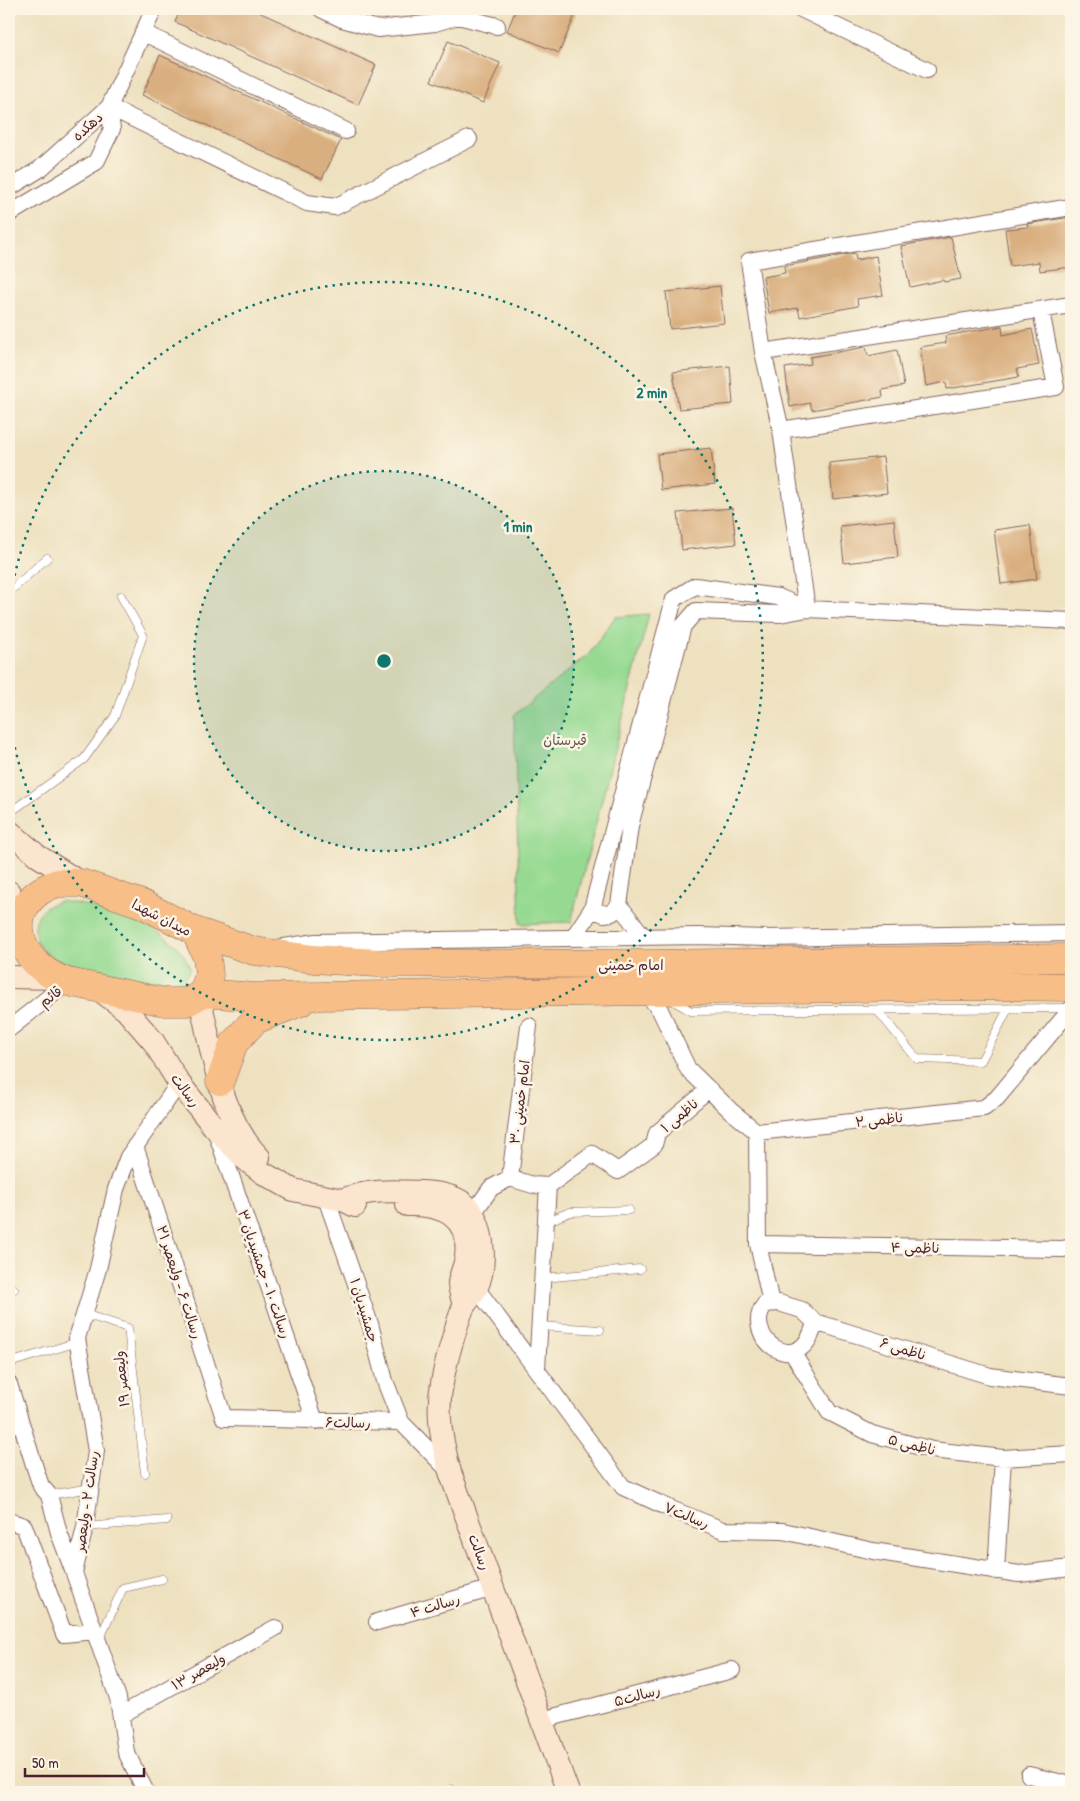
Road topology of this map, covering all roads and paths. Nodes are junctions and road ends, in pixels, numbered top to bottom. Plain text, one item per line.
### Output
1 (154, 9) edge
2 (321, 9) edge
3 (801, 9) edge
4 (497, 26) dead end
5 (144, 33) junction
6 (927, 70) dead end
7 (109, 107) junction
8 (346, 131) dead end
9 (469, 139) dead end
10 (40, 169) junction
11 (58, 186) junction
12 (9, 188) edge
13 (1071, 207) edge
14 (9, 214) edge
15 (1071, 306) edge
16 (1041, 311) junction
17 (763, 352) junction
18 (781, 430) junction
19 (47, 558) dead end
20 (9, 592) edge
21 (683, 593) junction
22 (120, 596) dead end
23 (807, 609) junction
24 (696, 611) junction
25 (1071, 621) edge
26 (9, 813) edge
27 (9, 831) edge
28 (81, 883) junction
29 (619, 905) junction
30 (592, 909) junction
31 (13, 914) edge
32 (195, 931) junction
33 (1071, 933) edge
34 (644, 937) junction
35 (573, 938) junction
36 (766, 950) junction
37 (254, 951) junction
38 (1071, 958) edge
39 (9, 978) edge
40 (62, 980) junction
41 (1071, 987) edge
42 (97, 989) junction
43 (649, 990) junction
44 (201, 994) junction
45 (317, 996) junction
46 (1008, 1008) junction
47 (1071, 1009) edge
48 (877, 1010) junction
49 (529, 1026) dead end
50 (9, 1029) edge
51 (220, 1081) junction
52 (180, 1083) junction
53 (709, 1089) junction
54 (214, 1126) junction
55 (757, 1132) junction
56 (135, 1146) junction
57 (510, 1178) junction
58 (284, 1183) junction
59 (548, 1186) junction
60 (335, 1199) junction
61 (629, 1210) dead end
62 (474, 1212) junction
63 (546, 1222) junction
64 (758, 1244) junction
65 (1071, 1247) edge
66 (640, 1269) dead end
67 (543, 1278) junction
68 (470, 1298) junction
69 (771, 1303) junction
70 (84, 1314) junction
71 (815, 1322) junction
72 (540, 1326) junction
73 (600, 1330) dead end
74 (78, 1342) junction
75 (792, 1352) junction
76 (9, 1364) edge
77 (537, 1368) junction
78 (9, 1384) edge
79 (1071, 1386) edge
80 (224, 1418) joint
81 (315, 1421) junction
82 (401, 1422) junction
83 (1071, 1454) edge
84 (1003, 1458) junction
85 (450, 1472) junction
86 (145, 1473) dead end
87 (91, 1488) junction
88 (48, 1496) junction
89 (167, 1520) dead end
90 (9, 1521) edge
91 (85, 1527) junction
92 (1071, 1568) edge
93 (996, 1571) junction
94 (74, 1573) junction
95 (162, 1579) dead end
96 (493, 1588) junction
97 (377, 1622) dead end
98 (275, 1628) dead end
99 (96, 1637) junction
100 (732, 1670) dead end
101 (121, 1715) junction
102 (542, 1720) junction
103 (1029, 1775) dead end
104 (1071, 1785) edge
105 (146, 1792) edge
106 (568, 1792) edge

1 - 5 street
2 - 4 street
3 - 6 street
5 - 7 street
5 - 8 street
7 - 9 street
7 - 10 street, دهکده
7 - 11 street, دهکده
10 - 11 street
10 - 12 street, دهکده
11 - 14 street, دهکده
13 - 17 street
15 - 16 street
16 - 17 street
16 - 18 street
17 - 18 street
18 - 23 street
19 - 20 lane
21 - 23 street
21 - 24 street
21 - 30 street
22 - 26 lane
23 - 24 street
23 - 25 street
24 - 29 street
27 - 28 street
28 - 31 highway, میدان شهدا
28 - 32 highway, میدان شهدا
29 - 30 street
29 - 34 street
30 - 35 street
31 - 40 highway, میدان شهدا
32 - 37 highway, امام خمینی
32 - 44 highway, میدان شهدا
33 - 36 street
34 - 35 street
34 - 36 street
35 - 37 street
36 - 37 highway, امام خمینی
36 - 38 highway, امام خمینی
39 - 40 street
40 - 42 highway, میدان شهدا
40 - 50 street, قائم
41 - 43 highway, امام خمینی
42 - 44 highway, میدان شهدا
42 - 52 street, رسالت
43 - 45 highway, امام خمینی
43 - 48 lane
43 - 53 street
44 - 45 highway, امام خمینی
44 - 51 street, رسالت
45 - 51 highway
46 - 47 lane
46 - 48 lane
46 - 48 lane
47 - 55 street, ناظمی ۲
49 - 57 street, امام خمینی ۳۰
51 - 58 street, رسالت
52 - 54 street, رسالت
52 - 56 street, رسالت ۲ - ولیعصر
53 - 55 street
53 - 59 street, ناظمی ۱
54 - 58 street, رسالت
54 - 81 street, رسالت ۱۰ - جمشیدیان ۳
55 - 64 street
56 - 70 street, رسالت ۲ - ولیعصر
56 - 80 street, رسالت ۶ - ولیعصر ۲۱
57 - 59 street
57 - 62 street
58 - 60 street, رسالت
59 - 63 street
60 - 62 street, رسالت
60 - 68 street, رسالت
60 - 82 street, جمشیدیان ۱
61 - 63 lane
62 - 68 street, رسالت
63 - 67 street
64 - 65 street, ناظمی ۴
64 - 69 street
66 - 67 lane
67 - 72 street
68 - 77 street, رسالت۷
68 - 85 street, رسالت
69 - 71 street
69 - 75 street
70 - 74 street, رسالت ۲ - ولیعصر
70 - 86 lane, ولیعصر ۱۹
71 - 75 street
71 - 79 street, ناظمی ۶
72 - 73 lane
72 - 77 street
74 - 76 lane
74 - 87 street, رسالت ۲ - ولیعصر
75 - 84 street, ناظمی ۵
77 - 93 street, رسالت۷
78 - 88 street
80 - 81 street, رسالت۶
81 - 82 street, رسالت۶
82 - 85 street
83 - 84 street, ناظمی ۵
84 - 93 street
85 - 96 street, رسالت
87 - 88 lane
87 - 91 street, رسالت ۲ - ولیعصر
88 - 94 street
89 - 91 lane
90 - 99 street
91 - 94 street, رسالت ۲ - ولیعصر
92 - 93 street, رسالت۷
94 - 99 street
95 - 99 lane
96 - 97 street, رسالت ۴
96 - 102 street, رسالت
98 - 101 street, ولیعصر ۱۳
99 - 101 street
100 - 102 street, رسالت۵
101 - 105 street
102 - 106 street, رسالت
103 - 104 street

